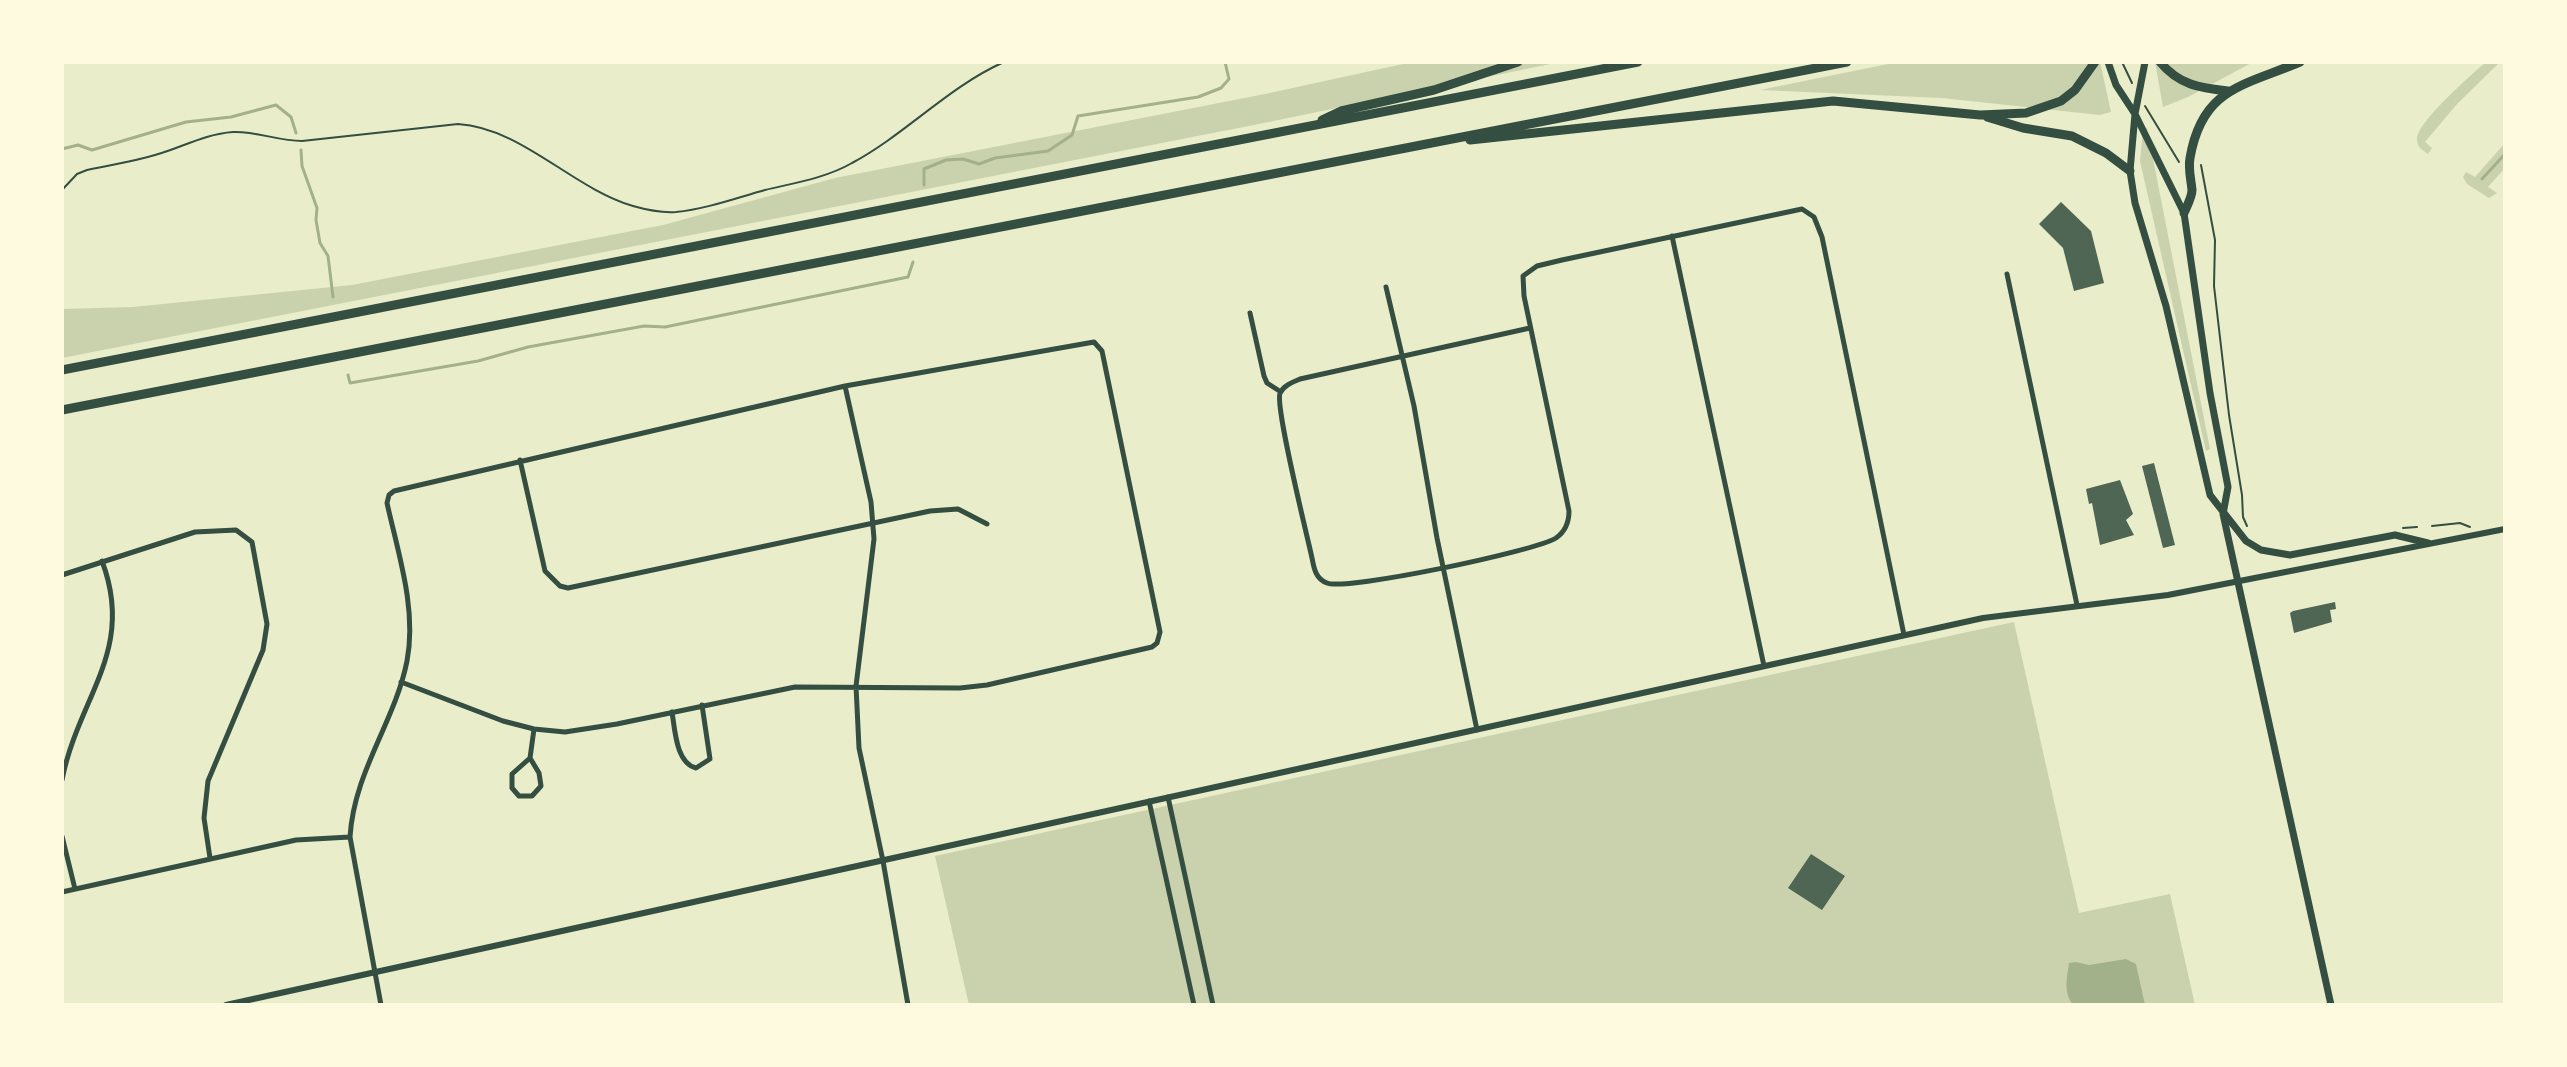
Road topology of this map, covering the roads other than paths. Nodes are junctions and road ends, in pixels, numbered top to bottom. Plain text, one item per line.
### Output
1 (1518, 62) edge
2 (1638, 62) edge
3 (1847, 62) edge
4 (2095, 62) edge
5 (2108, 62) edge
6 (2145, 62) edge
7 (2160, 62) edge
8 (2300, 62) edge
9 (2228, 91) junction
10 (2135, 114) junction
11 (1980, 115) junction
12 (1309, 126) junction
13 (1442, 141) junction
14 (2130, 171) junction
15 (2184, 213) junction
16 (1672, 236) junction
17 (2007, 274) dead end
18 (1386, 287) dead end
19 (1250, 313) dead end
20 (1530, 328) junction
21 (1402, 355) junction
22 (62, 370) edge
23 (845, 386) junction
24 (1281, 392) junction
25 (62, 410) edge
26 (520, 460) junction
27 (2223, 514) junction
28 (873, 523) junction
29 (987, 524) dead end
30 (2505, 529) edge
31 (2428, 543) junction
32 (102, 561) junction
33 (1444, 566) junction
34 (62, 575) edge
35 (2238, 580) junction
36 (2077, 605) junction
37 (1904, 635) junction
38 (1764, 666) junction
39 (401, 682) junction
40 (856, 686) junction
41 (702, 705) junction
42 (672, 712) junction
43 (534, 729) junction
44 (1477, 730) junction
45 (530, 758) junction
46 (64, 761) edge
47 (62, 780) edge
48 (1168, 797) junction
49 (1149, 801) junction
50 (62, 836) edge
51 (350, 837) junction
52 (210, 858) junction
53 (883, 861) junction
54 (75, 889) junction
55 (62, 892) edge
56 (375, 971) junction
57 (226, 1005) edge
58 (381, 1005) edge
59 (908, 1005) edge
60 (1194, 1005) edge
61 (1213, 1005) edge
62 (2331, 1005) edge

1 - 12 highway
2 - 12 highway
3 - 13 highway
4 - 11 highway
5 - 10 main road
6 - 10 main road
7 - 9 highway
8 - 9 highway
9 - 15 highway
10 - 14 main road
10 - 15 main road
11 - 13 highway
11 - 14 highway
12 - 22 highway
13 - 25 highway
14 - 27 main road
15 - 27 main road
16 - 20 street
16 - 37 street
16 - 38 street
17 - 36 street
18 - 21 street
19 - 24 street
20 - 21 street
20 - 33 street
21 - 24 street
21 - 33 street
23 - 26 street
23 - 28 street
23 - 40 street
24 - 33 street
26 - 28 street
26 - 39 street
27 - 31 main road
27 - 35 main road
28 - 29 street
28 - 40 street
30 - 31 street
31 - 35 street
32 - 34 street
32 - 46 street
32 - 52 street
33 - 44 street
35 - 36 street
35 - 62 main road
36 - 37 street
37 - 38 street
38 - 44 street
39 - 43 street
39 - 51 street
40 - 41 street
40 - 53 street
41 - 42 street
41 - 42 street
42 - 43 street
43 - 45 street
44 - 48 street
45 - 45 street
46 - 47 street
48 - 49 street
48 - 61 street
49 - 53 street
49 - 60 street
50 - 54 street
51 - 52 street
51 - 56 street
52 - 54 street
53 - 56 street
53 - 59 street
54 - 55 street
56 - 57 street
56 - 58 street

